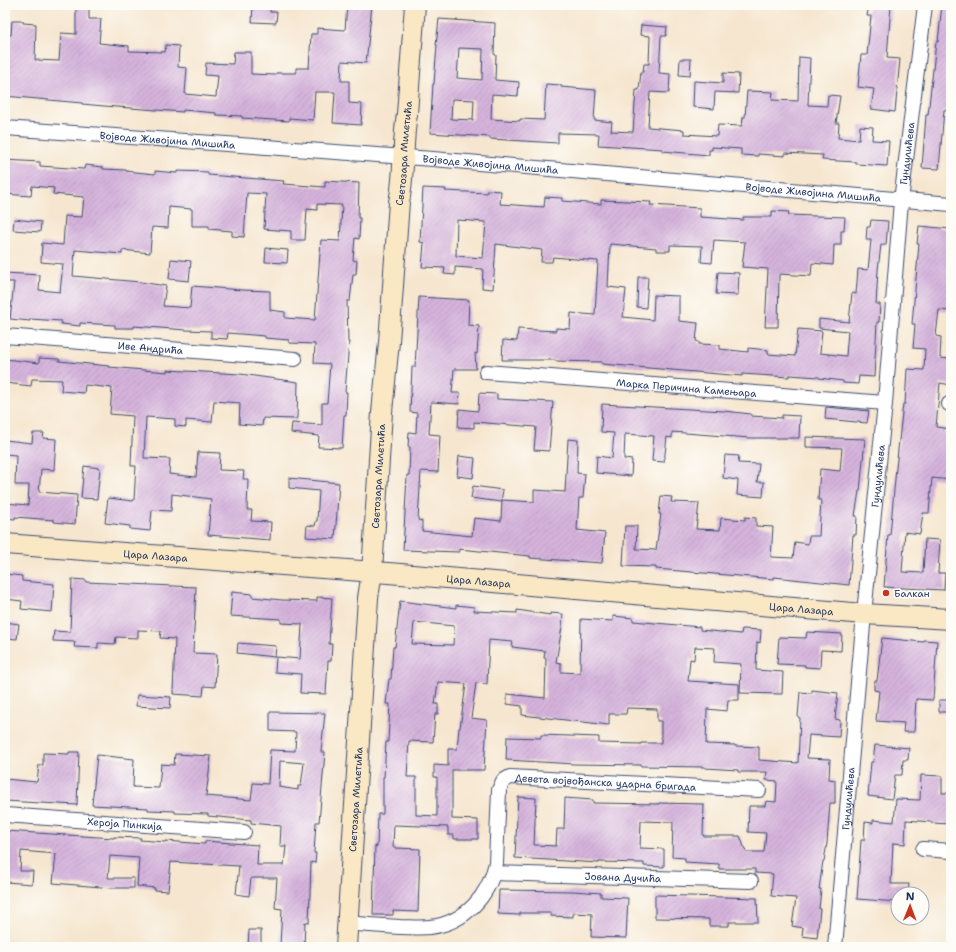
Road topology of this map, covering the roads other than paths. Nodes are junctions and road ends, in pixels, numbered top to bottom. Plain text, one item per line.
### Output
1 (415, 5) edge
2 (925, 5) edge
3 (5, 128) edge
4 (404, 157) junction
5 (901, 201) junction
6 (951, 204) edge
7 (5, 336) edge
8 (295, 359) dead end
9 (486, 372) dead end
10 (885, 403) junction
11 (5, 544) edge
12 (372, 572) junction
13 (864, 614) junction
14 (951, 619) edge
15 (759, 790) dead end
16 (5, 815) edge
17 (244, 832) dead end
18 (923, 849) dead end
19 (951, 851) edge
20 (494, 872) junction
21 (751, 881) dead end
22 (347, 923) junction
23 (346, 947) edge
24 (835, 947) edge

1 - 4 main road, Светозара Милетића
2 - 5 street, Гундулићева
3 - 4 street, Војводе Живојина Мишића
4 - 5 street, Војводе Живојина Мишића
4 - 12 main road, Светозара Милетића
5 - 6 street, Војводе Живојина Мишића
5 - 10 street, Гундулићева
7 - 8 street, Иве Андрића
9 - 10 street, Марка Перичина Камењара
10 - 13 street, Гундулићева
11 - 12 main road, Цара Лазара
12 - 13 main road, Цара Лазара
12 - 22 main road, Светозара Милетића
13 - 14 main road, Цара Лазара
13 - 24 street, Гундулићева
15 - 20 street, Девета војвођанска ударна бригада
16 - 17 street, Хероја Пинкија
18 - 19 street
20 - 21 street, Јована Дучића
20 - 22 street, Девета војвођанска ударна бригада
22 - 23 main road, Светозара Милетића

